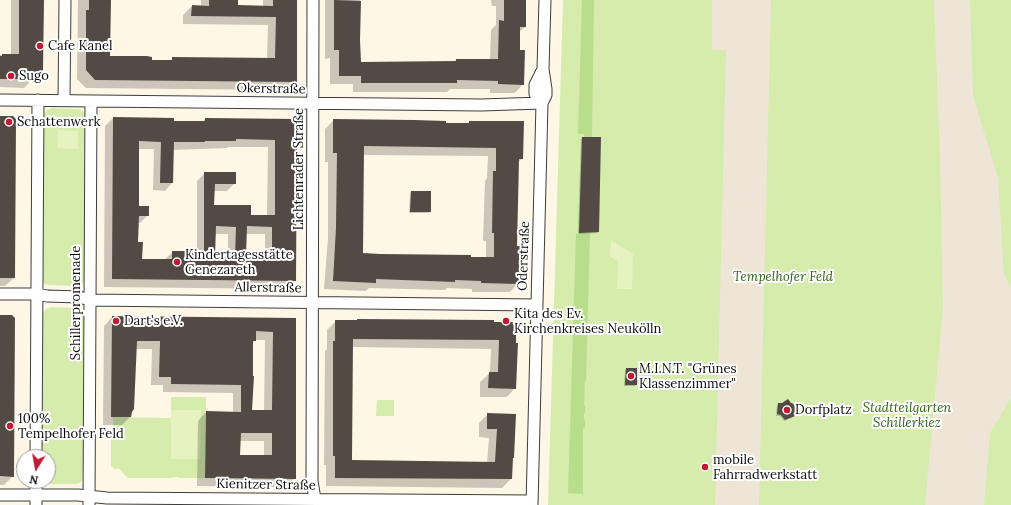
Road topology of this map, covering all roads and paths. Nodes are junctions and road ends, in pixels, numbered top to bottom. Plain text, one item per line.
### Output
1 (65, 0) edge
2 (313, 0) edge
3 (545, 0) edge
4 (0, 100) edge
5 (38, 100) junction
6 (64, 100) junction
7 (91, 101) junction
8 (313, 103) junction
9 (542, 103) junction
10 (0, 294) edge
11 (37, 294) junction
12 (90, 300) junction
13 (312, 302) junction
14 (537, 305) junction
15 (36, 449) edge
16 (36, 489) edge
17 (0, 495) edge
18 (36, 500) edge
19 (89, 501) edge
20 (316, 502) edge
21 (532, 503) edge

1 - 6 street
2 - 8 street, Lichtenrader Straße
3 - 9 street, Oderstraße
4 - 5 street, Okerstraße
5 - 6 street, Okerstraße
5 - 11 street
6 - 7 street, Okerstraße
7 - 8 street, Okerstraße
7 - 12 street, Schillerpromenade
8 - 9 street, Okerstraße
8 - 13 street, Lichtenrader Straße
9 - 14 street, Oderstraße
10 - 11 street, Allerstraße
11 - 12 street, Allerstraße
11 - 15 street
12 - 13 street, Allerstraße
12 - 19 street, Schillerpromenade
13 - 14 street, Allerstraße
13 - 20 street, Lichtenrader Straße
14 - 21 street, Oderstraße
16 - 18 street
17 - 18 street, Kienitzer Straße
18 - 19 street, Kienitzer Straße
19 - 20 street, Kienitzer Straße
20 - 21 street, Kienitzer Straße

